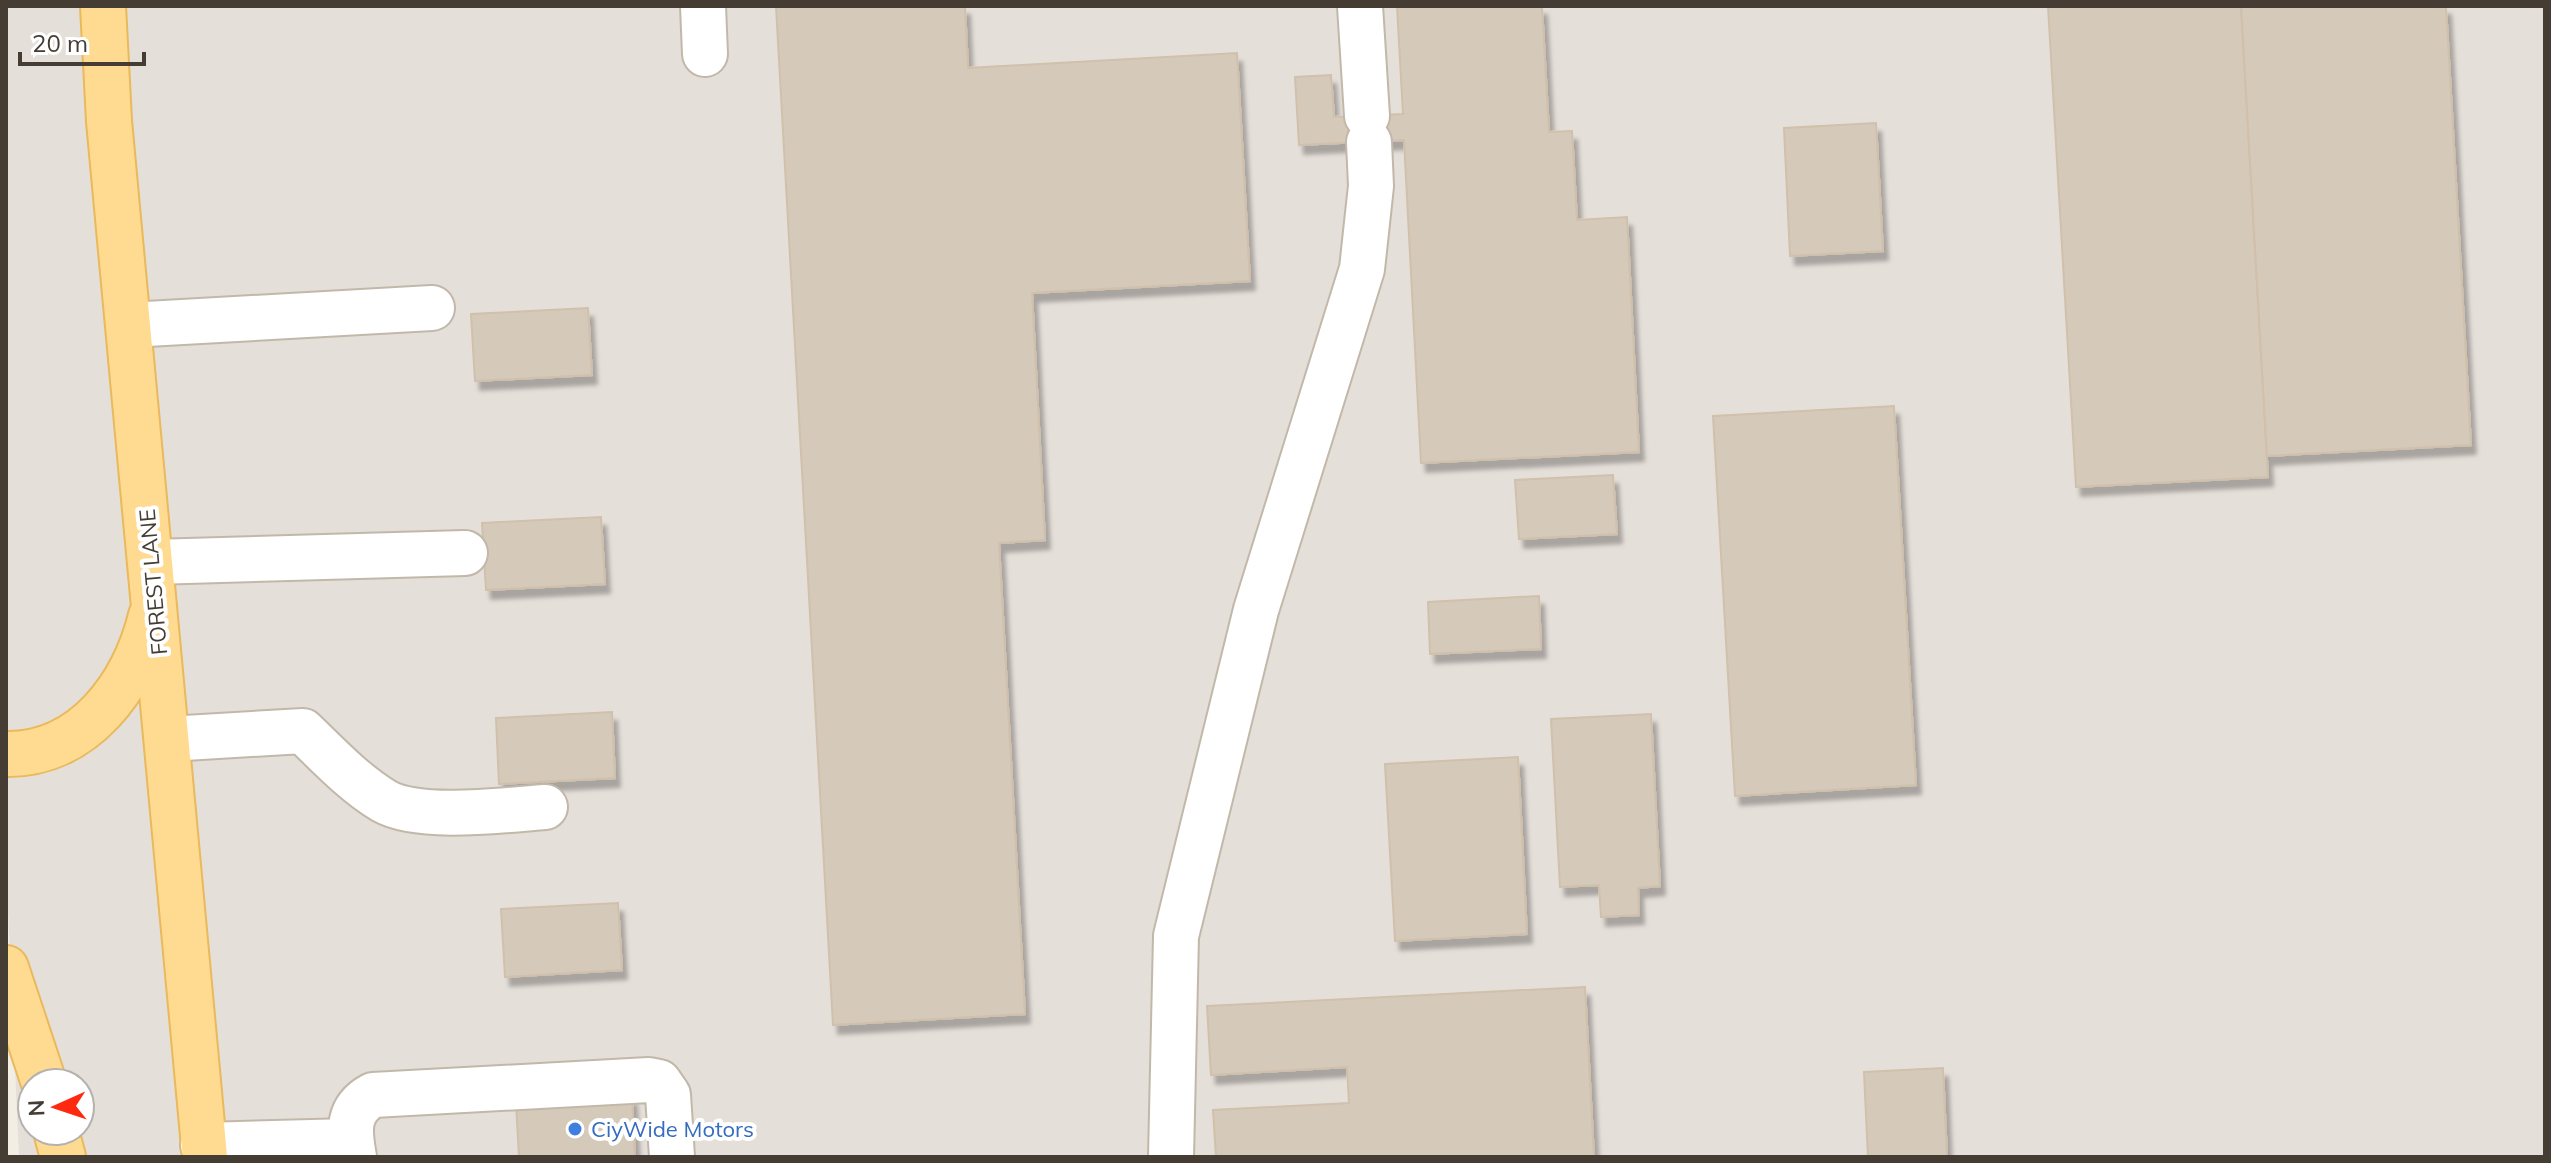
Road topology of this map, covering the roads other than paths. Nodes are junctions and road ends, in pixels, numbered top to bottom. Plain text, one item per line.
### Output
1 (103, 6) edge
2 (703, 6) edge
3 (1360, 6) edge
4 (705, 54) dead end
5 (432, 308) dead end
6 (129, 325) junction
7 (465, 553) dead end
8 (154, 579) junction
9 (168, 739) junction
10 (6, 754) edge
11 (545, 807) dead end
12 (6, 968) edge
13 (39, 1067) edge
14 (352, 1149) edge
15 (204, 1151) edge
16 (672, 1157) edge
17 (1171, 1157) edge

1 - 6 main road, FOREST LANE
2 - 4 lane
3 - 17 lane
5 - 6 lane
6 - 8 main road, FOREST LANE
7 - 8 lane
8 - 9 main road, FOREST LANE
8 - 10 main road
9 - 11 lane
9 - 15 main road, FOREST LANE
12 - 13 main road
14 - 15 lane
14 - 16 lane

